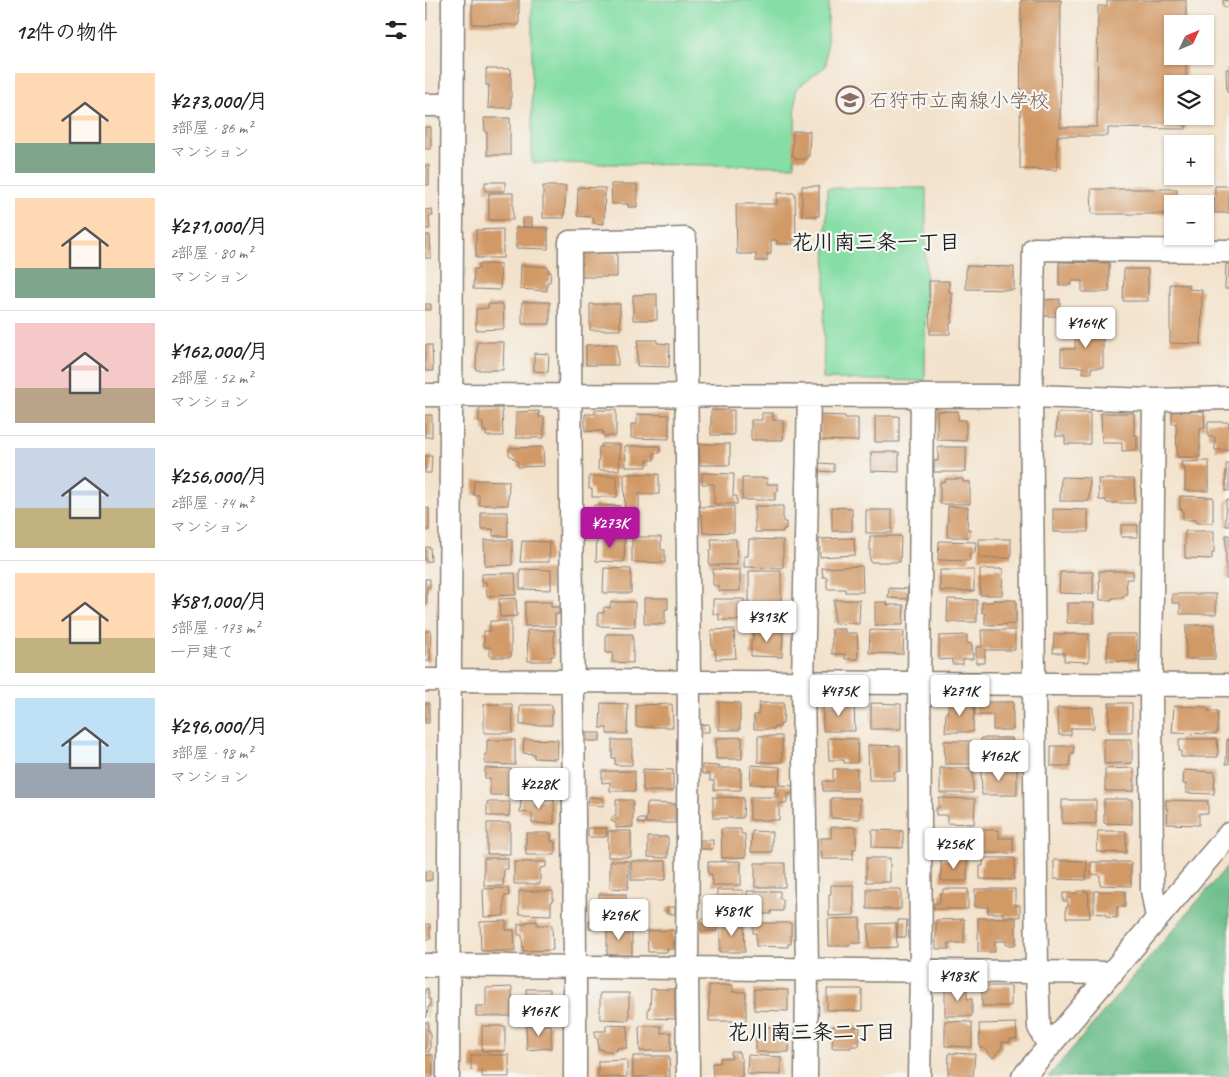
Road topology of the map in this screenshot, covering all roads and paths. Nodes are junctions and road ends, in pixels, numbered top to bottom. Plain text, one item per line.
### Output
1 (453, 0) edge
2 (425, 105) edge
3 (452, 105) junction
4 (1229, 251) edge
5 (425, 394) edge
6 (451, 395) junction
7 (569, 395) junction
8 (687, 395) junction
9 (809, 396) junction
10 (922, 396) junction
11 (1031, 396) junction
12 (1229, 398) edge
13 (1154, 400) junction
14 (425, 680) edge
15 (450, 680) junction
16 (573, 681) junction
17 (689, 682) junction
18 (803, 682) junction
19 (919, 683) junction
20 (1035, 684) junction
21 (1151, 684) junction
22 (1229, 685) edge
23 (1229, 834) edge
24 (1157, 918) junction
25 (425, 965) edge
26 (449, 965) junction
27 (575, 967) junction
28 (687, 968) junction
29 (807, 969) junction
30 (921, 970) junction
31 (1037, 972) junction
32 (1111, 973) junction
33 (1049, 1047) junction
34 (448, 1077) edge
35 (575, 1077) edge
36 (688, 1077) edge
37 (806, 1077) edge
38 (919, 1077) edge
39 (1023, 1077) edge

1 - 3 street
2 - 3 street
3 - 6 street
4 - 11 street
5 - 6 street
6 - 7 street
6 - 15 street
7 - 8 street
7 - 8 street
7 - 16 street
8 - 9 street
8 - 17 street
9 - 10 street
9 - 18 street
10 - 11 street
10 - 19 street
11 - 13 street
11 - 20 street
12 - 13 street
13 - 21 street
14 - 15 street
15 - 16 street
15 - 26 street
16 - 17 street
16 - 27 street
17 - 18 street
17 - 28 street
18 - 19 street
18 - 29 street
19 - 20 street
19 - 30 street
20 - 21 street
20 - 31 street
21 - 22 street
21 - 24 street
23 - 24 street
24 - 32 street
25 - 26 street
26 - 27 street
26 - 34 street
27 - 28 street
27 - 35 street
28 - 29 street
28 - 36 street
29 - 30 street
29 - 37 street
30 - 31 street
30 - 38 street
31 - 32 street
31 - 33 street
32 - 33 street
33 - 39 street

